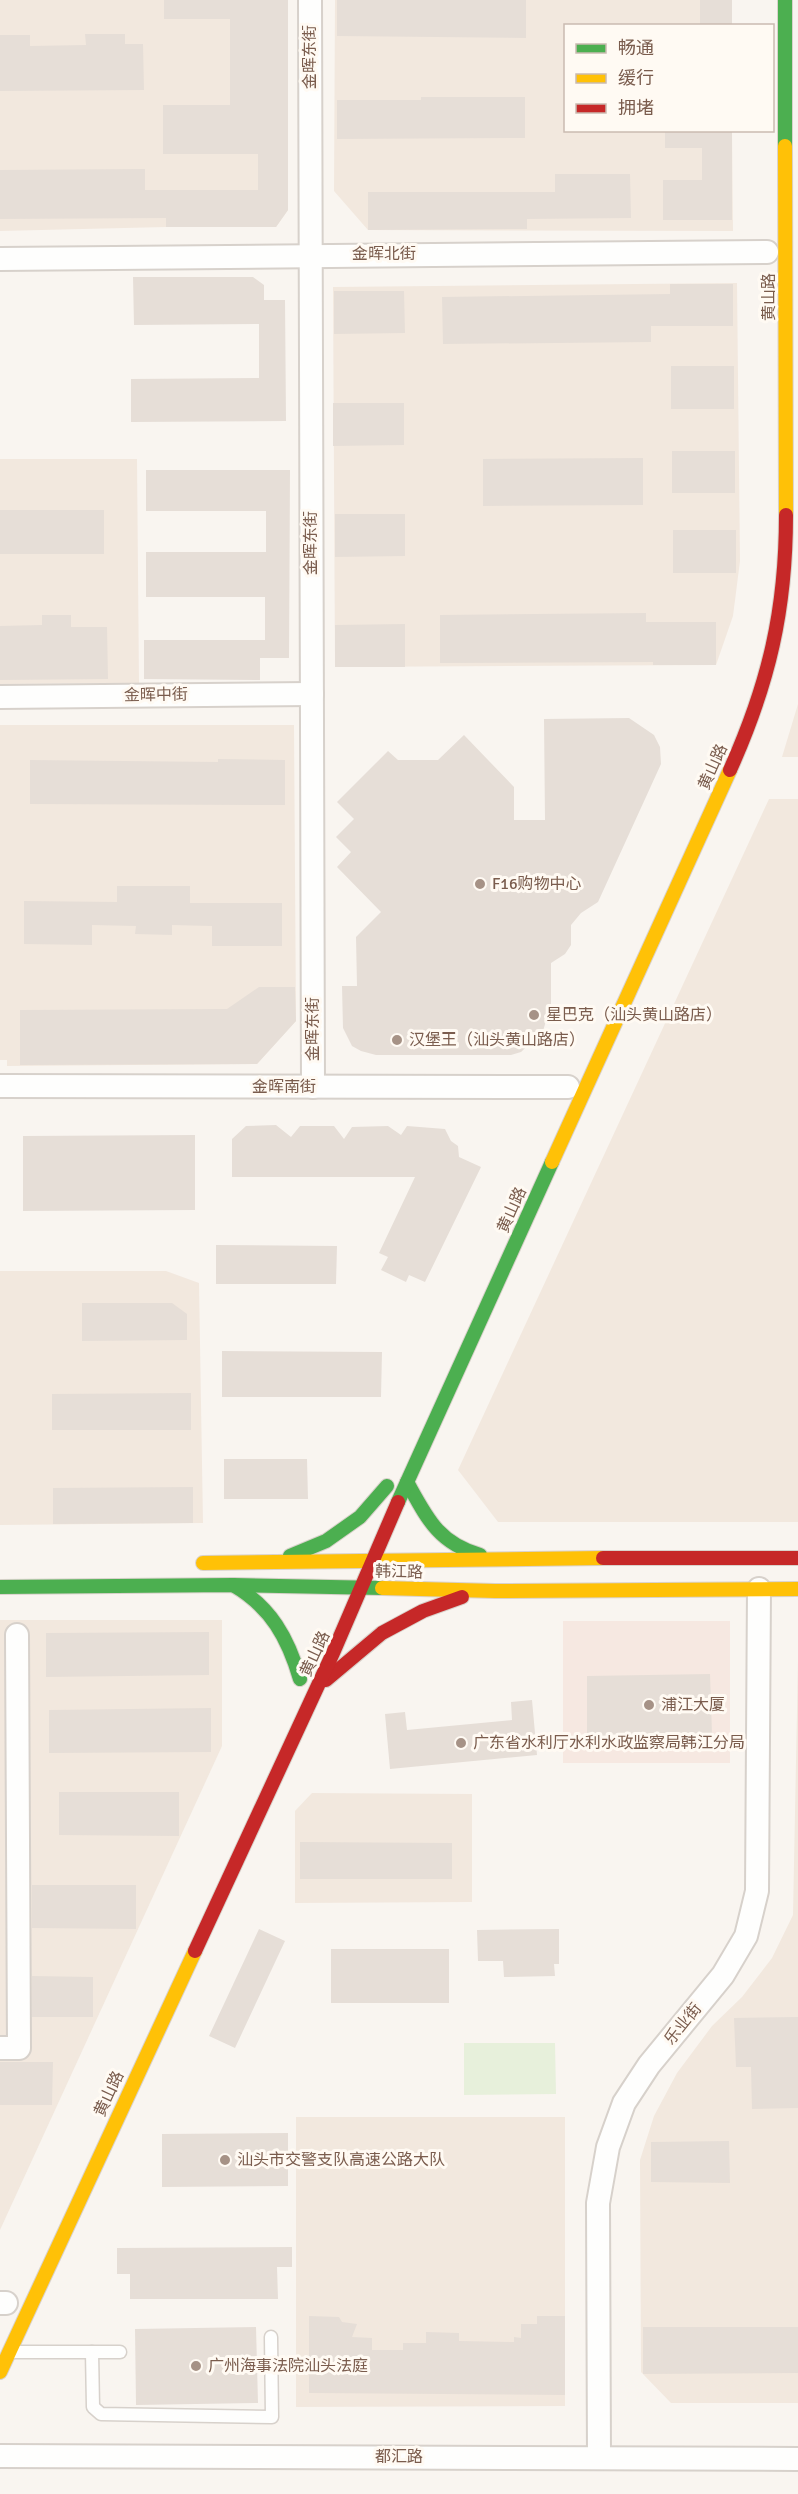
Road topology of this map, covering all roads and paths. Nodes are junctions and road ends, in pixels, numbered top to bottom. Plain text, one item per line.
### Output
1 (310, 0) edge
2 (785, 0) edge
3 (767, 252) dead end
4 (311, 255) junction
5 (0, 259) edge
6 (312, 694) junction
7 (0, 697) edge
8 (0, 1086) edge
9 (313, 1087) junction
10 (568, 1087) dead end
11 (407, 1482) junction
12 (368, 1528) dead end
13 (355, 1555) junction
14 (497, 1558) junction
15 (798, 1558) edge
16 (375, 1560) junction
17 (275, 1562) junction
18 (192, 1564) dead end
19 (233, 1585) junction
20 (0, 1587) edge
21 (362, 1588) junction
22 (759, 1589) junction
23 (798, 1589) edge
24 (495, 1591) junction
25 (338, 1592) junction
26 (17, 1635) dead end
27 (309, 1659) dead end
28 (317, 1688) junction
29 (0, 2048) edge
30 (271, 2337) dead end
31 (8, 2352) junction
32 (92, 2352) junction
33 (120, 2352) dead end
34 (0, 2372) edge
35 (0, 2456) edge
36 (599, 2458) junction
37 (798, 2458) edge

1 - 4 street, 金晖东街
2 - 11 street, 黄山路
3 - 4 street, 金晖北街
4 - 5 street, 金晖北街
4 - 6 street, 金晖东街
6 - 7 street, 金晖中街
6 - 9 street, 金晖东街
8 - 9 street, 金晖南街
9 - 10 street, 金晖南街
11 - 14 street
11 - 16 street, 黄山路
12 - 17 street
13 - 16 street, 韩江路
13 - 17 street, 韩江路
13 - 25 street
14 - 15 street, 韩江路
14 - 16 street, 韩江路
16 - 21 street, 黄山路
17 - 18 street, 韩江路
19 - 20 street, 韩江路
19 - 25 street, 韩江路
19 - 27 street, 黄山路
21 - 24 street, 韩江路
21 - 25 street, 韩江路
21 - 28 street, 黄山路
22 - 23 street, 韩江路
22 - 24 street, 韩江路
22 - 36 street, 乐业街
24 - 28 street
26 - 29 street
28 - 31 street, 黄山路
30 - 32 lane
31 - 32 lane
31 - 34 street, 黄山路
32 - 33 lane
35 - 36 street, 都汇路
36 - 37 street, 都汇路

